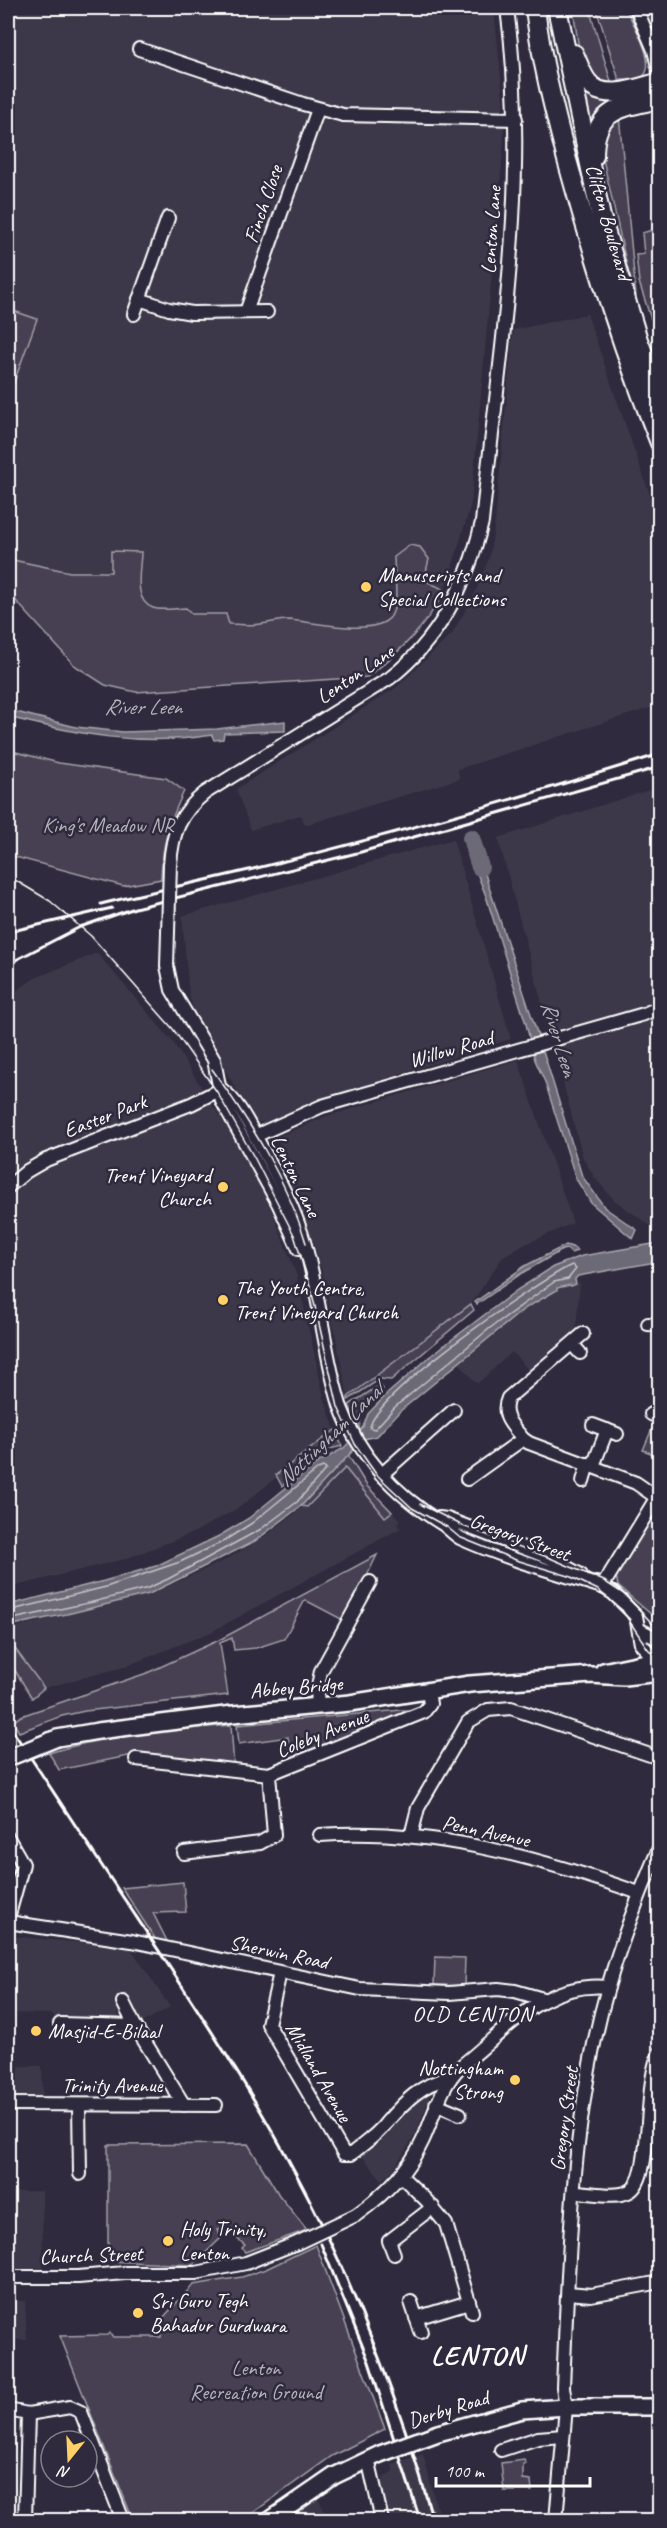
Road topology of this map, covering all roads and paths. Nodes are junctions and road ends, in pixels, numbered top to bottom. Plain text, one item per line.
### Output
1 (507, 8) edge
2 (535, 8) edge
3 (636, 8) edge
4 (558, 12) edge
5 (139, 49) dead end
6 (660, 75) edge
7 (660, 82) edge
8 (660, 99) edge
9 (318, 109) junction
10 (516, 119) junction
11 (598, 204) junction
12 (168, 218) dead end
13 (139, 299) junction
14 (246, 312) junction
15 (267, 312) dead end
16 (134, 314) dead end
17 (660, 396) edge
18 (660, 443) edge
19 (660, 1007) edge
20 (221, 1089) junction
21 (255, 1136) junction
22 (252, 1153) junction
23 (8, 1188) edge
24 (315, 1289) junction
25 (583, 1334) dead end
26 (446, 1414) dead end
27 (593, 1425) dead end
28 (524, 1439) junction
29 (360, 1446) joint
30 (591, 1465) junction
31 (468, 1473) dead end
32 (381, 1475) junction
33 (583, 1481) dead end
34 (658, 1495) edge
35 (370, 1582) dead end
36 (602, 1587) junction
37 (640, 1630) junction
38 (660, 1640) edge
39 (658, 1664) edge
40 (428, 1690) junction
41 (318, 1706) junction
42 (8, 1758) edge
43 (136, 1759) dead end
44 (660, 1762) edge
45 (269, 1774) junction
46 (320, 1835) dead end
47 (411, 1836) junction
48 (8, 1838) edge
49 (660, 1846) edge
50 (184, 1853) dead end
51 (639, 1893) junction
52 (8, 1920) edge
53 (280, 1973) junction
54 (608, 1987) junction
55 (543, 1999) junction
56 (123, 2002) dead end
57 (60, 2024) dead end
58 (135, 2026) junction
59 (660, 2052) edge
60 (449, 2078) junction
61 (8, 2104) edge
62 (79, 2104) junction
63 (436, 2104) junction
64 (184, 2105) junction
65 (216, 2105) dead end
66 (460, 2114) dead end
67 (344, 2154) joint
68 (80, 2174) dead end
69 (401, 2176) junction
70 (574, 2192) junction
71 (433, 2207) junction
72 (394, 2254) dead end
73 (8, 2277) edge
74 (660, 2282) edge
75 (568, 2293) junction
76 (411, 2302) dead end
77 (416, 2318) junction
78 (421, 2332) dead end
79 (566, 2407) junction
80 (660, 2407) edge
81 (8, 2410) edge
82 (28, 2414) junction
83 (563, 2436) junction
84 (501, 2450) dead end
85 (374, 2456) junction
86 (25, 2520) edge
87 (123, 2520) edge
88 (270, 2520) edge
89 (382, 2520) edge
90 (556, 2520) edge

1 - 10 street, Lenton Lane
2 - 18 highway, Clifton Boulevard
3 - 6 street
4 - 7 highway
4 - 11 highway, Clifton Boulevard
5 - 9 street
8 - 11 highway
9 - 10 street
9 - 14 street, Finch Close
10 - 20 street, Lenton Lane, bridge
11 - 17 highway, Clifton Boulevard
12 - 13 street
13 - 14 street
13 - 16 street
14 - 15 street
19 - 21 street, Willow Road
20 - 21 street, Lenton Lane
20 - 22 street, Lenton Lane
20 - 23 street, Easter Park
21 - 22 street
21 - 24 street, Lenton Lane
22 - 24 street, Lenton Lane
24 - 29 street, Lenton Lane
25 - 28 street
26 - 32 street
27 - 30 street
28 - 30 street
28 - 31 street
29 - 32 street, Gregory Street
30 - 33 street
30 - 34 street
32 - 36 street, Gregory Street
34 - 36 street
35 - 41 street
36 - 37 street, Gregory Street
37 - 38 street
37 - 39 street, Gregory Street
39 - 40 main road, Abbey Bridge
40 - 41 main road, Abbey Bridge
40 - 45 street, Coleby Avenue
41 - 42 main road, Abbey Bridge, bridge
43 - 45 street, Coleby Avenue
44 - 47 street
45 - 50 street
46 - 47 street, Penn Avenue
47 - 51 street, Penn Avenue
48 - 52 street
49 - 51 street, Gregory Street
51 - 54 street, Gregory Street
52 - 53 street, Sherwin Road
53 - 55 street, Sherwin Road
53 - 67 street, Midland Avenue
54 - 55 street, Church Street
54 - 70 street, Gregory Street
55 - 60 street, Church Street
56 - 58 street
57 - 58 street
58 - 64 street
59 - 70 street
60 - 63 street, Church Street
60 - 67 street, Church Street
61 - 62 street, Trinity Avenue
62 - 64 street, Trinity Avenue
62 - 68 street
63 - 66 street
63 - 69 street, Church Street
64 - 65 street, Trinity Avenue
69 - 71 street
69 - 73 street, Church Street, bridge
70 - 75 street, Gregory Street
71 - 72 street
71 - 77 street
74 - 75 street
75 - 79 street, Gregory Street
76 - 77 street
77 - 78 street
79 - 80 main road, Derby Road
79 - 83 street, Gregory Street
79 - 85 main road, Derby Road, bridge
81 - 82 street
82 - 86 street
82 - 87 street
83 - 84 street
83 - 90 street, Gregory Street
85 - 88 main road, Derby Road
85 - 89 street

